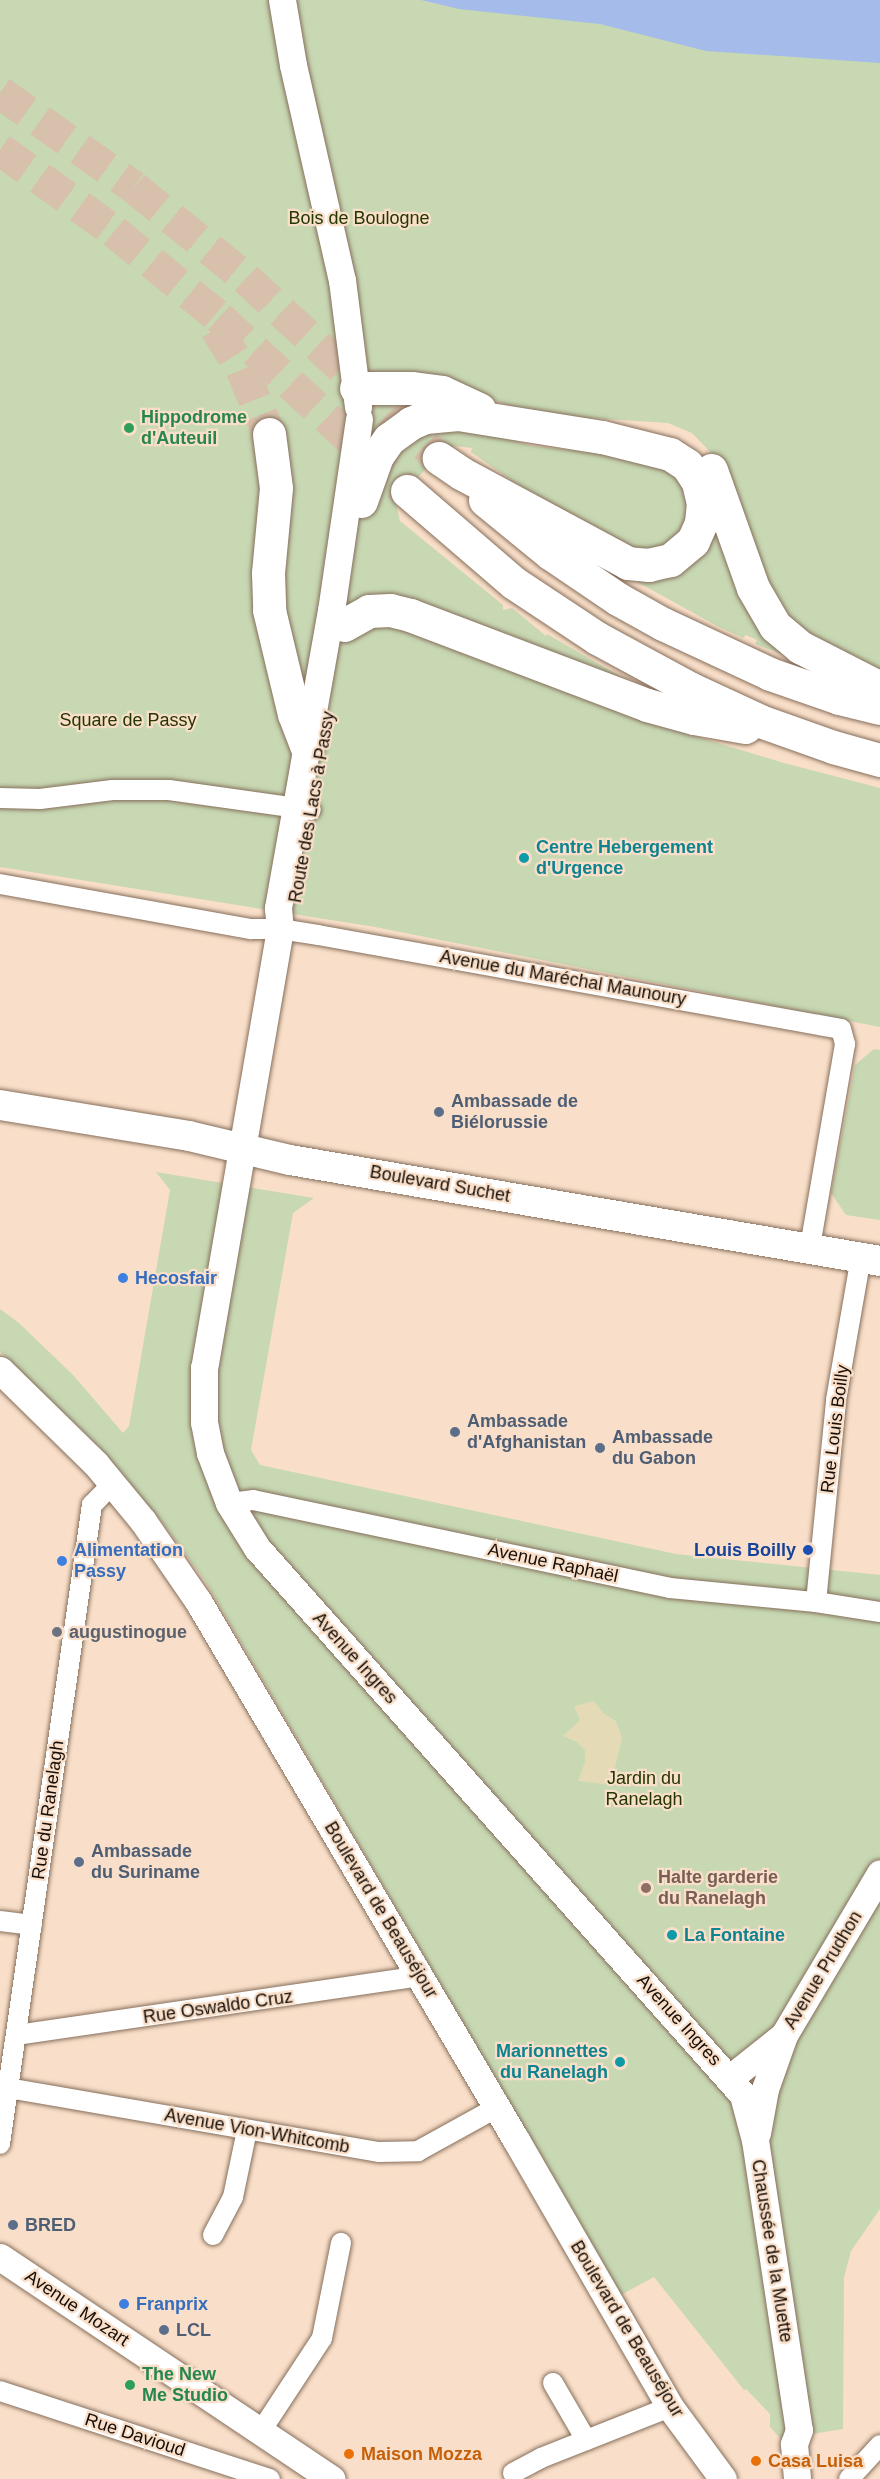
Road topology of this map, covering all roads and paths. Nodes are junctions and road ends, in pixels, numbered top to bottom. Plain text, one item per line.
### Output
1 (282, 0) edge
2 (357, 404) junction
3 (499, 420) junction
4 (576, 433) junction
5 (269, 434) tunnel mouth
6 (407, 491) tunnel mouth
7 (361, 501) junction
8 (344, 625) junction
9 (880, 688) edge
10 (880, 708) edge
11 (833, 747) junction
12 (307, 748) junction
13 (880, 760) edge
14 (0, 798) edge
15 (304, 808) junction
16 (0, 884) edge
17 (280, 929) junction
18 (0, 1105) edge
19 (241, 1148) junction
20 (810, 1247) junction
21 (871, 1259) edge
22 (0, 1370) edge
23 (112, 1484) junction
24 (229, 1503) junction
25 (816, 1602) junction
26 (880, 1612) edge
27 (880, 1874) edge
28 (0, 1921) edge
29 (32, 1925) junction
30 (419, 1976) junction
31 (17, 2035) junction
32 (784, 2035) junction
33 (730, 2078) junction
34 (8, 2088) junction
35 (496, 2108) junction
36 (248, 2130) junction
37 (755, 2140) junction
38 (0, 2144) edge
39 (213, 2235) dead end
40 (341, 2243) dead end
41 (0, 2257) edge
42 (553, 2383) dead end
43 (0, 2391) edge
44 (670, 2407) junction
45 (799, 2430) junction
46 (261, 2431) junction
47 (586, 2440) junction
48 (880, 2445) edge
49 (513, 2473) dead end
50 (241, 2474) edge
51 (270, 2479) edge
52 (333, 2479) edge
53 (723, 2479) edge
54 (797, 2479) edge
55 (818, 2479) edge
56 (849, 2479) edge

1 - 2 main road, Route des Lacs à Passy
2 - 3 highway
2 - 7 main road, Route des Lacs à Passy
2 - 12 main road, Route des Lacs à Passy
3 - 4 highway
3 - 7 highway
4 - 9 highway
4 - 10 highway
5 - 12 highway
6 - 11 highway
7 - 8 main road, Route des Lacs à Passy
8 - 11 highway
8 - 15 main road, Route des Lacs à Passy
11 - 13 highway
12 - 15 main road, Route des Lacs à Passy
14 - 15 street
15 - 17 main road, Route des Lacs à Passy
16 - 17 street, Avenue du Maréchal Maunoury
17 - 19 main road, Route des Lacs à Passy
17 - 20 street, Avenue du Maréchal Maunoury
18 - 19 main road, Boulevard Suchet
19 - 20 main road, Boulevard Suchet
19 - 24 main road, Avenue Ingres
20 - 21 main road, Boulevard Suchet
21 - 25 street, Rue Louis Boilly
22 - 23 main road, Boulevard de Beauséjour
23 - 29 street, Rue du Ranelagh
23 - 30 main road, Boulevard de Beauséjour
24 - 25 street, Avenue Raphaël
24 - 33 main road, Avenue Ingres
25 - 26 street, Avenue Raphaël
27 - 32 main road, Avenue Prudhon
28 - 29 street
29 - 31 street, Rue du Ranelagh
30 - 31 street, Rue Oswaldo Cruz
30 - 35 main road, Boulevard de Beauséjour
31 - 34 street, Rue du Ranelagh
32 - 33 main road, Avenue Prudhon
32 - 37 main road, Avenue Prudhon
33 - 37 main road, Chaussée de la Muette
34 - 36 street, Avenue Vion-Whitcomb
34 - 38 street, Rue du Ranelagh
35 - 36 street, Avenue Vion-Whitcomb
35 - 44 main road, Boulevard de Beauséjour
36 - 39 street
37 - 45 main road, Chaussée de la Muette
40 - 46 street
41 - 46 main road, Avenue Mozart
42 - 47 street
43 - 50 street, Rue Davioud
44 - 47 street
44 - 53 main road, Boulevard de Beauséjour
45 - 54 main road, Chaussée de la Muette
45 - 55 main road, Chaussée de la Muette
46 - 52 main road, Avenue Mozart
47 - 49 street
48 - 56 street
50 - 51 street, Rue Davioud

